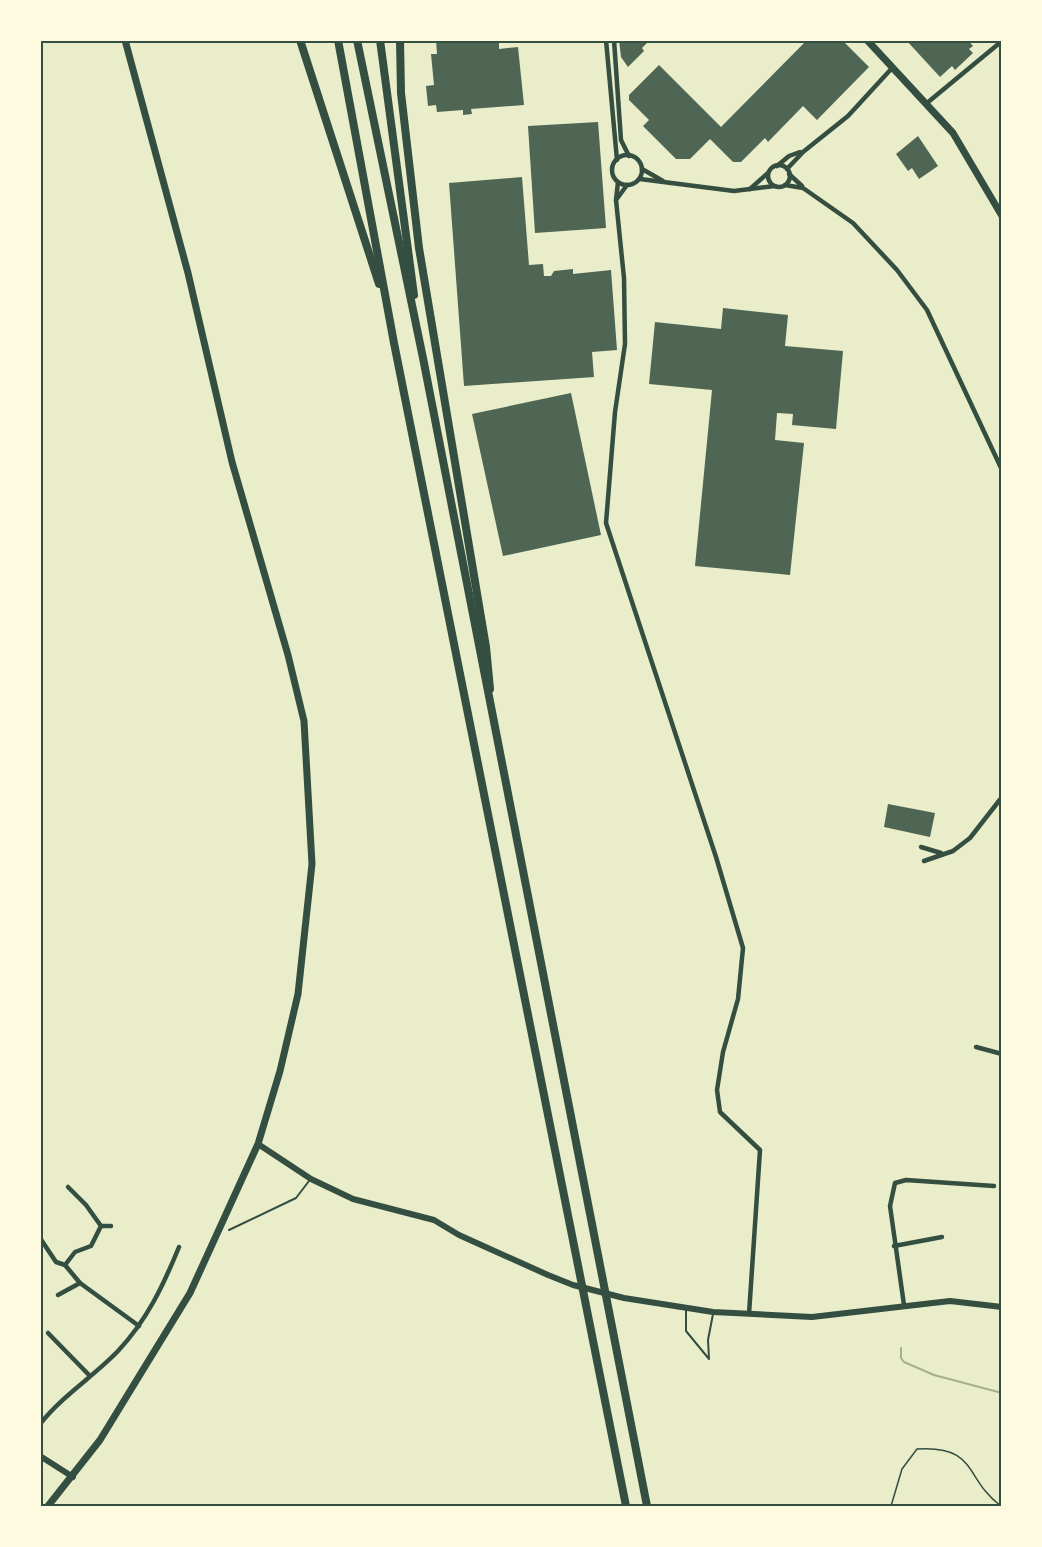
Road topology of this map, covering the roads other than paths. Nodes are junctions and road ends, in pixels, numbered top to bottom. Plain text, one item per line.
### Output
1 (125, 40) edge
2 (300, 40) edge
3 (338, 40) edge
4 (357, 40) edge
5 (380, 40) edge
6 (400, 40) edge
7 (606, 40) edge
8 (614, 40) edge
9 (867, 40) edge
10 (1002, 41) edge
11 (893, 67) junction
12 (618, 93) junction
13 (927, 103) junction
14 (612, 110) junction
15 (803, 152) junction
16 (629, 156) junction
17 (617, 160) junction
18 (777, 166) junction
19 (642, 169) junction
20 (788, 171) junction
21 (769, 172) junction
22 (640, 179) junction
23 (618, 182) junction
24 (666, 182) junction
25 (627, 185) junction
26 (785, 185) junction
27 (775, 186) junction
28 (803, 188) junction
29 (750, 189) junction
30 (616, 200) junction
31 (1002, 216) edge
32 (388, 311) junction
33 (423, 358) junction
34 (1002, 470) edge
35 (494, 732) junction
36 (1002, 796) edge
37 (921, 847) dead end
38 (941, 854) junction
39 (924, 861) dead end
40 (976, 1047) dead end
41 (1002, 1053) edge
42 (258, 1144) junction
43 (311, 1179) junction
44 (994, 1186) dead end
45 (68, 1187) dead end
46 (101, 1226) junction
47 (111, 1226) dead end
48 (229, 1230) dead end
49 (942, 1237) dead end
50 (40, 1238) edge
51 (894, 1246) junction
52 (179, 1247) dead end
53 (65, 1265) junction
54 (80, 1283) junction
55 (58, 1295) dead end
56 (904, 1305) junction
57 (1002, 1307) edge
58 (686, 1309) junction
59 (713, 1312) junction
60 (749, 1314) junction
61 (139, 1326) junction
62 (48, 1334) dead end
63 (89, 1375) junction
64 (40, 1424) edge
65 (40, 1456) edge
66 (73, 1477) junction
67 (48, 1506) edge
68 (626, 1506) edge
69 (647, 1506) edge

1 - 42 main road
2 - 32 highway
3 - 32 highway
4 - 33 highway
5 - 33 highway
6 - 35 highway
7 - 14 street
8 - 12 street
9 - 11 main road
10 - 13 street
11 - 13 main road
11 - 15 street
12 - 14 street
12 - 16 street
13 - 31 main road
14 - 17 street
15 - 18 street
15 - 20 street
16 - 17 street
16 - 19 street
17 - 23 street
18 - 20 street
18 - 21 street
19 - 22 street
19 - 24 street
20 - 26 street
20 - 28 street
21 - 27 street
21 - 29 street
22 - 24 street
22 - 25 street
23 - 25 street
23 - 30 street
24 - 29 street
25 - 30 street
26 - 27 street
26 - 28 street
27 - 29 street
28 - 34 street
30 - 60 street
32 - 68 highway
33 - 35 highway
35 - 69 highway
36 - 38 street
37 - 38 street
38 - 39 street
40 - 41 street
42 - 43 main road
42 - 66 main road
43 - 48 lane
43 - 58 main road
44 - 51 street
45 - 46 street
46 - 47 street
46 - 53 street
49 - 51 street
50 - 53 street
51 - 56 street
52 - 61 street
53 - 54 street
54 - 55 street
54 - 61 street
56 - 57 main road
56 - 60 main road
58 - 59 main road
58 - 59 lane
59 - 60 main road
61 - 63 street
62 - 63 street
63 - 64 street
65 - 66 main road
66 - 67 main road

